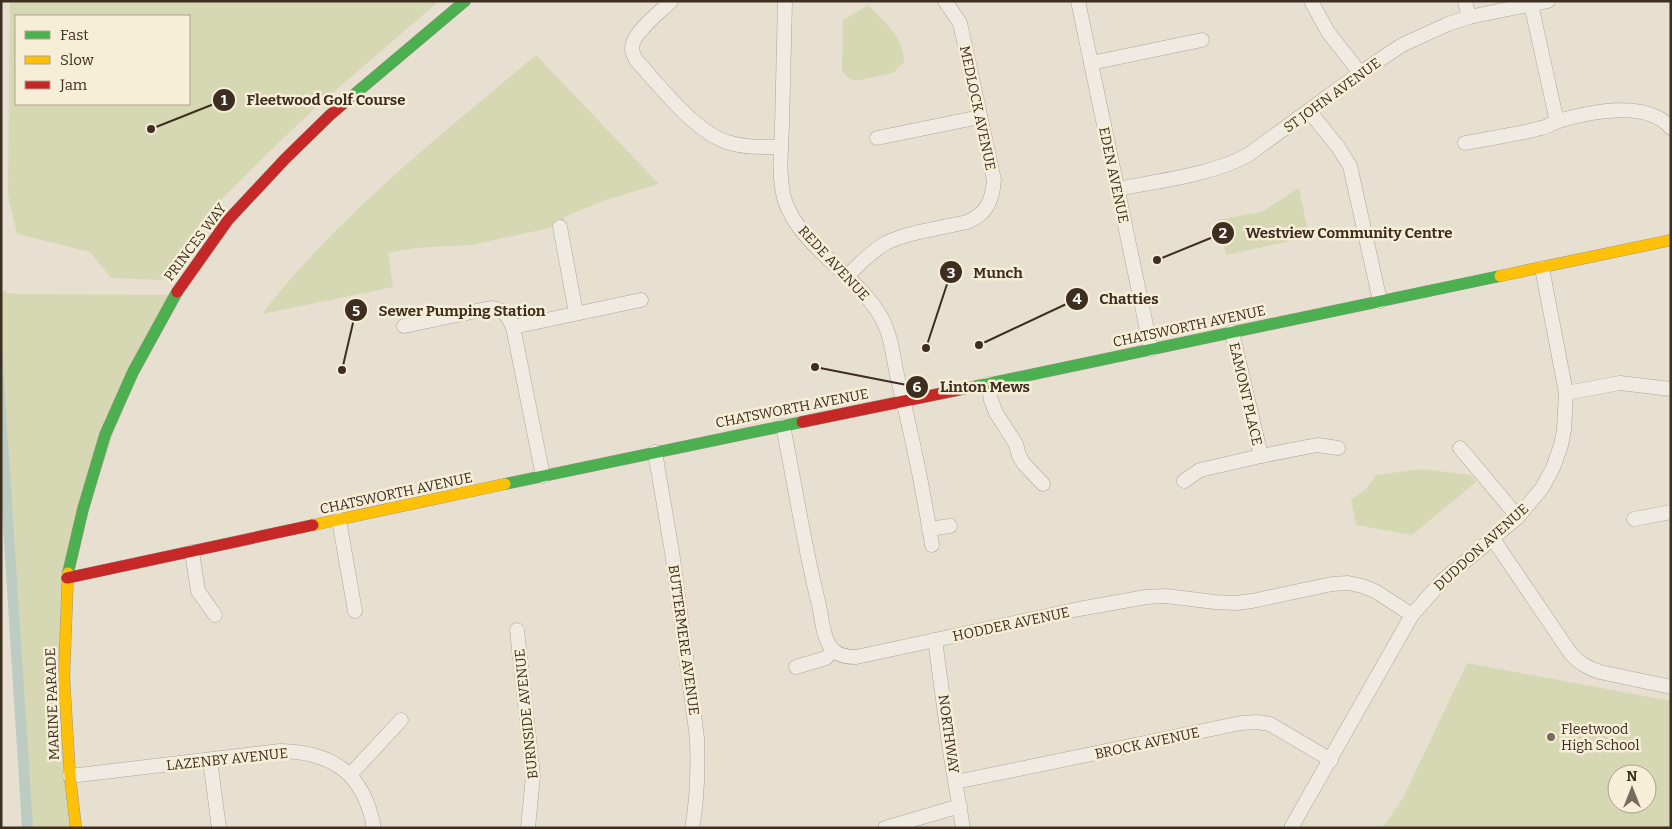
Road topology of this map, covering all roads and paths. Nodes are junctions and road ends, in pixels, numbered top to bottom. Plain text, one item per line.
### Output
1 (465, 1) edge
2 (671, 1) edge
3 (785, 1) edge
4 (945, 1) edge
5 (1078, 1) edge
6 (1311, 1) edge
7 (1465, 1) edge
8 (1548, 1) edge
9 (1531, 4) junction
10 (1469, 17) junction
11 (1202, 40) dead end
12 (1091, 63) junction
13 (1360, 73) junction
14 (1310, 111) junction
15 (980, 117) junction
16 (1556, 122) junction
17 (1671, 128) edge
18 (877, 138) dead end
19 (1465, 143) dead end
20 (781, 147) junction
21 (1117, 189) junction
22 (560, 227) dead end
23 (1671, 240) edge
24 (1542, 268) junction
25 (847, 276) junction
26 (641, 300) dead end
27 (1380, 301) junction
28 (576, 313) junction
29 (404, 326) dead end
30 (513, 327) junction
31 (1232, 332) junction
32 (1151, 349) junction
33 (988, 384) junction
34 (1671, 389) edge
35 (1566, 393) junction
36 (904, 401) junction
37 (783, 426) junction
38 (1338, 448) dead end
39 (1460, 448) dead end
40 (655, 452) junction
41 (1261, 456) junction
42 (543, 476) junction
43 (1184, 481) dead end
44 (1043, 484) dead end
45 (1671, 512) edge
46 (1518, 517) junction
47 (1634, 519) dead end
48 (339, 520) junction
49 (950, 526) dead end
50 (930, 529) junction
51 (1493, 539) junction
52 (932, 545) dead end
53 (192, 552) junction
54 (67, 578) junction
55 (355, 611) dead end
56 (215, 615) dead end
57 (1412, 615) junction
58 (517, 630) dead end
59 (936, 640) junction
60 (833, 650) junction
61 (796, 667) dead end
62 (1671, 687) edge
63 (402, 720) dead end
64 (210, 760) junction
65 (1331, 760) junction
66 (350, 775) junction
67 (70, 776) junction
68 (956, 782) junction
69 (960, 806) junction
70 (76, 828) edge
71 (219, 828) edge
72 (374, 828) edge
73 (528, 828) edge
74 (692, 828) edge
75 (885, 828) edge
76 (963, 828) edge
77 (1291, 828) edge

1 - 54 street, PRINCES WAY
2 - 20 street
3 - 20 street, REDE AVENUE
4 - 15 street, MEDLOCK AVENUE
5 - 12 street, EDEN AVENUE
6 - 13 street
7 - 10 street
8 - 9 street, ST JOHN AVENUE
9 - 10 street, ST JOHN AVENUE
9 - 16 street
10 - 13 street, ST JOHN AVENUE
11 - 12 street
12 - 21 street, EDEN AVENUE
13 - 14 street, ST JOHN AVENUE
14 - 21 street, ST JOHN AVENUE
14 - 27 street
15 - 18 street
15 - 25 street, MEDLOCK AVENUE
16 - 17 street
16 - 19 street
20 - 25 street, REDE AVENUE
21 - 32 street, EDEN AVENUE
22 - 28 street
23 - 24 street, CHATSWORTH AVENUE
24 - 27 street, CHATSWORTH AVENUE
24 - 35 street, DUDDON AVENUE
25 - 36 street, REDE AVENUE
26 - 28 street
27 - 31 street, CHATSWORTH AVENUE
28 - 30 street
29 - 30 street
30 - 42 street
31 - 32 street, CHATSWORTH AVENUE
31 - 41 street, EAMONT PLACE
32 - 33 street, CHATSWORTH AVENUE
33 - 36 street, CHATSWORTH AVENUE
33 - 44 street
34 - 35 street
35 - 46 street, DUDDON AVENUE
36 - 37 street, CHATSWORTH AVENUE
36 - 50 street, REDE AVENUE
37 - 40 street, CHATSWORTH AVENUE
37 - 60 street
38 - 41 street, EAMONT PLACE
39 - 46 street
40 - 42 street, CHATSWORTH AVENUE
40 - 74 street, BUTTERMERE AVENUE
41 - 43 street, EAMONT PLACE
42 - 48 street, CHATSWORTH AVENUE
45 - 47 street
46 - 51 street, DUDDON AVENUE
48 - 53 street, CHATSWORTH AVENUE
48 - 55 street
49 - 50 street
50 - 52 street, REDE AVENUE
51 - 57 street, DUDDON AVENUE
51 - 62 street
53 - 54 street, CHATSWORTH AVENUE
53 - 56 street
54 - 67 street, MARINE PARADE
57 - 59 street, HODDER AVENUE
57 - 65 street, DUDDON AVENUE
58 - 73 street, BURNSIDE AVENUE
59 - 60 street, HODDER AVENUE
59 - 68 street, NORTHWAY
60 - 61 street
63 - 66 street
64 - 66 street, LAZENBY AVENUE
64 - 67 street, LAZENBY AVENUE
64 - 71 street
65 - 68 street, BROCK AVENUE
65 - 77 street, DUDDON AVENUE
66 - 72 street, LAZENBY AVENUE
67 - 70 street, MARINE PARADE
68 - 69 street, NORTHWAY
69 - 75 street
69 - 76 street, NORTHWAY

